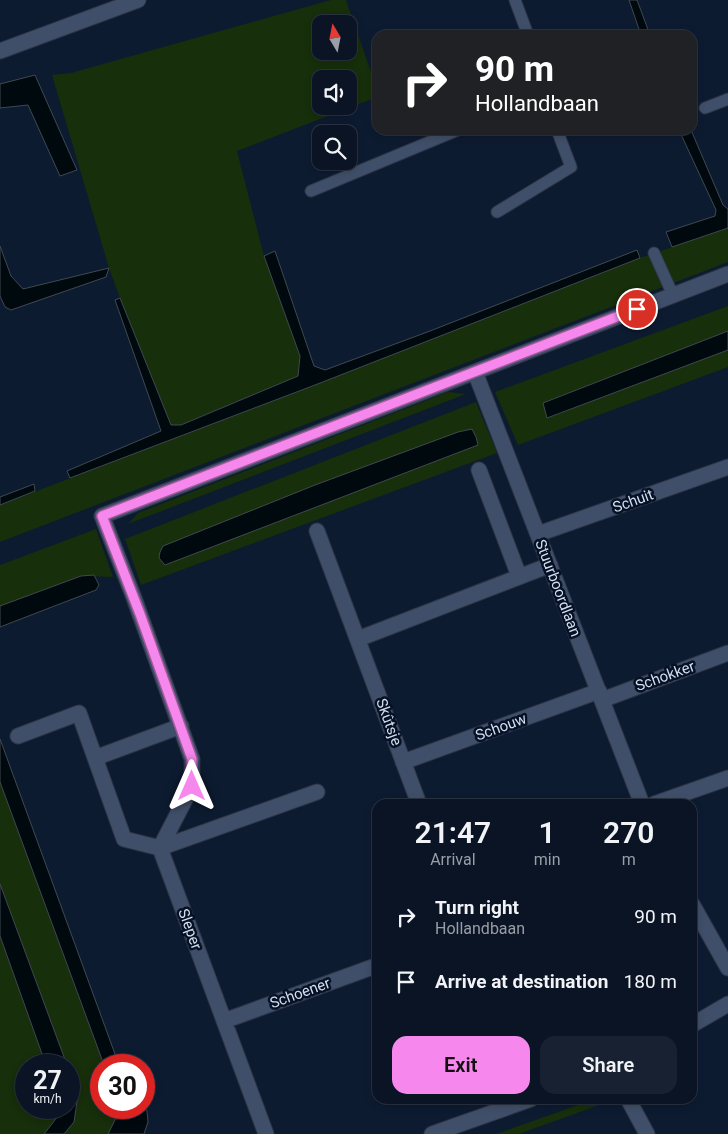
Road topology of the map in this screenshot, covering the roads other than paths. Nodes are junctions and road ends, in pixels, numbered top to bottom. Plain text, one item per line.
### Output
1 (138, 0) edge
2 (515, 0) edge
3 (526, 30) edge
4 (0, 51) edge
5 (728, 99) edge
6 (705, 108) dead end
7 (446, 135) edge
8 (559, 135) edge
9 (311, 191) dead end
10 (497, 212) dead end
11 (654, 253) dead end
12 (728, 274) edge
13 (673, 295) junction
14 (475, 372) junction
15 (728, 467) edge
16 (479, 470) dead end
17 (317, 531) dead end
18 (538, 534) junction
19 (550, 565) junction
20 (520, 576) junction
21 (358, 639) junction
22 (728, 653) edge
23 (600, 695) junction
24 (181, 726) junction
25 (18, 736) dead end
26 (95, 758) junction
27 (403, 762) junction
28 (728, 778) edge
29 (317, 792) dead end
30 (417, 799) edge
31 (640, 799) edge
32 (668, 799) edge
33 (160, 848) junction
34 (697, 913) edge
35 (372, 967) edge
36 (728, 968) edge
37 (728, 1004) edge
38 (224, 1021) junction
39 (697, 1021) edge
40 (517, 1104) edge
41 (631, 1104) edge
42 (266, 1134) edge
43 (432, 1134) edge
44 (648, 1134) edge

1 - 4 street
2 - 3 lane
5 - 6 lane
7 - 9 lane
8 - 10 lane
11 - 13 lane
12 - 13 street
13 - 14 street
14 - 18 street, Stuurboordlaan
14 - 24 street
15 - 18 street, Schuit
16 - 20 street
17 - 21 street, Skûtsje
18 - 19 street, Stuurboordlaan
19 - 20 street
19 - 23 street, Stuurboordlaan
20 - 21 street
21 - 27 street, Skûtsje
22 - 23 street, Schokker
23 - 27 street, Schouw
23 - 31 street, Stuurboordlaan
24 - 26 street
24 - 33 street
25 - 26 street
26 - 33 street
27 - 30 street, Skûtsje
28 - 32 street
29 - 33 street
33 - 38 street, Sleper
34 - 36 street
35 - 38 street, Schoener
37 - 39 street
38 - 42 street, Sleper
40 - 43 street
41 - 44 street

